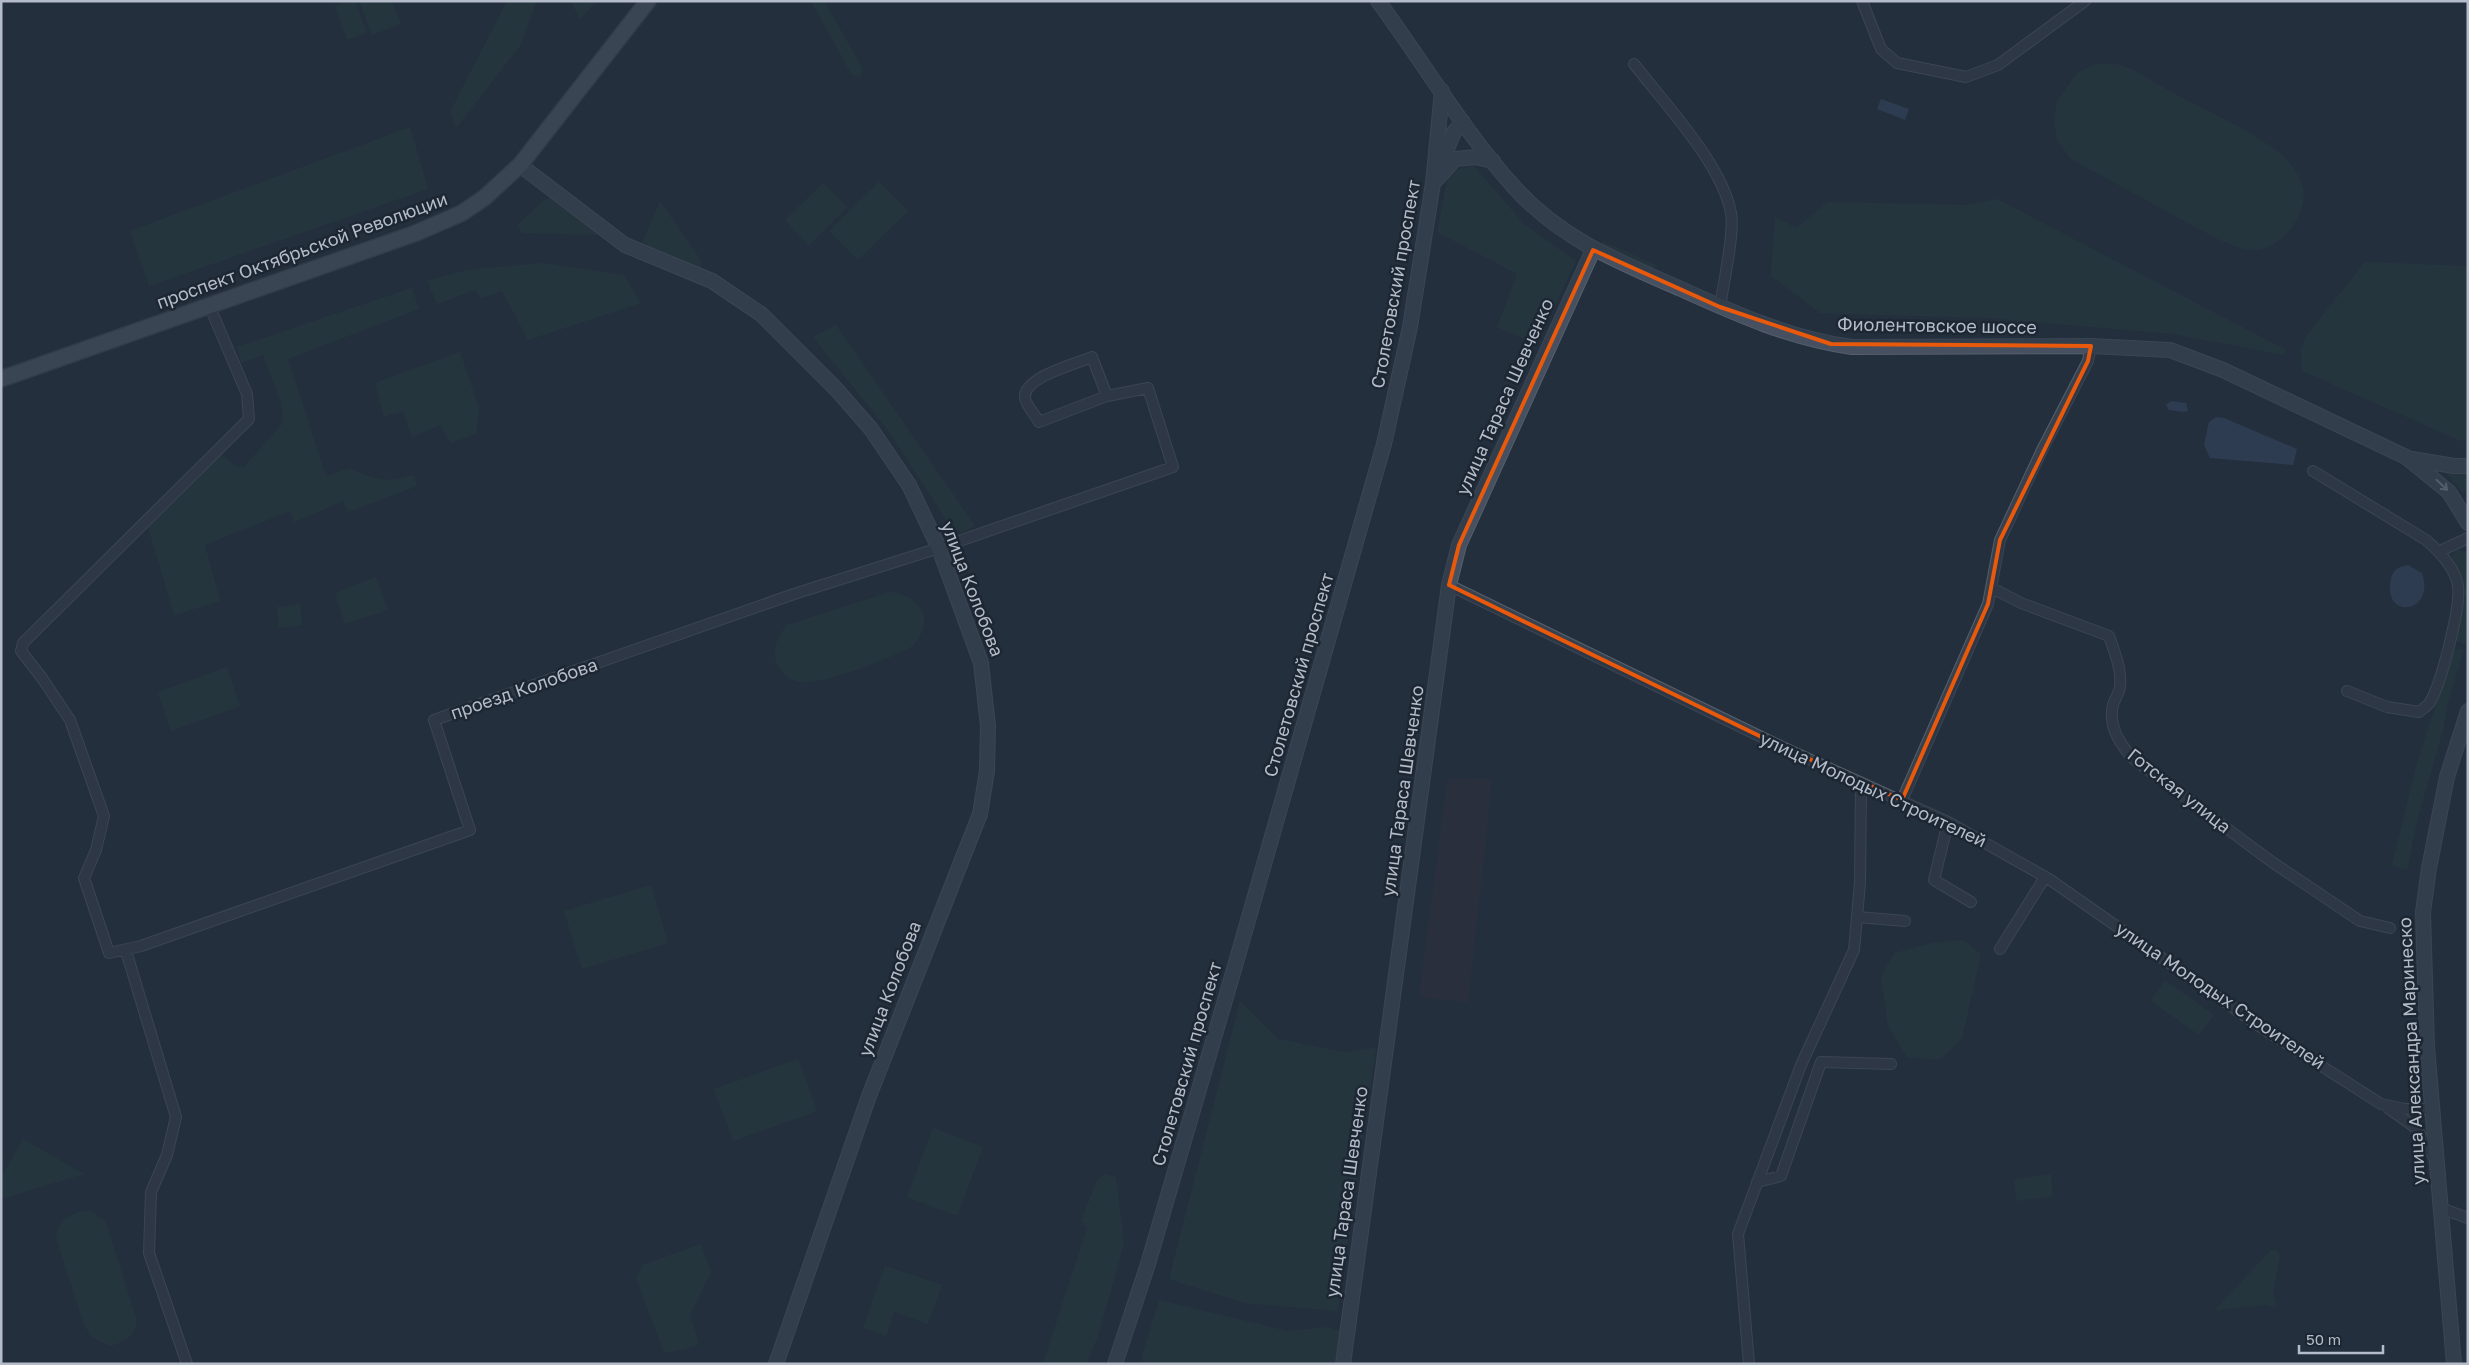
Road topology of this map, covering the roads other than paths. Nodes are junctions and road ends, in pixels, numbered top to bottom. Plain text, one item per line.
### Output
1 (648, 1) edge
2 (1378, 1) edge
3 (1862, 1) edge
4 (2085, 1) edge
5 (1634, 64) dead end
6 (1442, 91) junction
7 (1463, 122) junction
8 (1493, 161) junction
9 (520, 166) junction
10 (1433, 183) junction
11 (1593, 250) junction
12 (209, 305) junction
13 (1720, 308) junction
14 (2091, 346) junction
15 (1, 379) edge
16 (1107, 396) junction
17 (2406, 457) junction
18 (2468, 466) edge
19 (2313, 471) dead end
20 (2468, 523) edge
21 (2468, 538) edge
22 (939, 548) junction
23 (2440, 551) junction
24 (1449, 585) junction
25 (1992, 588) junction
26 (2348, 691) dead end
27 (2468, 711) edge
28 (1861, 784) junction
29 (1902, 800) junction
30 (1948, 822) junction
31 (2045, 877) junction
32 (1971, 902) dead end
33 (1857, 917) junction
34 (1905, 921) dead end
35 (2390, 928) dead end
36 (2000, 949) dead end
37 (126, 951) junction
38 (1891, 1064) dead end
39 (2381, 1104) junction
40 (2432, 1109) junction
41 (2436, 1161) junction
42 (1757, 1182) junction
43 (2440, 1208) junction
44 (2468, 1218) edge
45 (187, 1364) edge
46 (776, 1364) edge
47 (1115, 1364) edge
48 (1344, 1364) edge
49 (1749, 1364) edge
50 (2454, 1364) edge

1 - 9 main road, проспект Октябрьской Революции
2 - 6 main road
3 - 4 street
5 - 13 street
6 - 7 main road, Фиолентовское шоссе
6 - 10 main road, Столетовский проспект
7 - 8 main road, Фиолентовское шоссе
7 - 10 main road
8 - 10 main road
8 - 11 main road, Фиолентовское шоссе
9 - 12 main road, проспект Октябрьской Революции
9 - 22 main road, улица Колобова
10 - 47 main road, Столетовский проспект
11 - 13 main road, Фиолентовское шоссе
11 - 24 main road, улица Тараса Шевченко
12 - 15 main road, проспект Октябрьской Революции
12 - 37 street
13 - 14 main road, Фиолентовское шоссе
14 - 17 main road, Фиолентовское шоссе
14 - 25 street
16 - 16 street
16 - 22 street
17 - 18 main road, Фиолентовское шоссе
17 -> 20 main road, Фиолентовское шоссе
19 - 23 street
21 - 23 street
22 - 37 street, проезд Колобова
22 - 46 main road, улица Колобова
23 - 26 street
24 - 28 street, улица Молодых Строителей
24 - 48 main road, улица Тараса Шевченко
25 - 29 street
25 - 35 street, Готская улица
27 - 40 main road, улица Александра Маринеско
28 - 29 street, улица Молодых Строителей
28 - 33 street
29 - 30 street, улица Молодых Строителей
30 - 31 street, улица Молодых Строителей
30 - 32 street
31 - 36 street
31 - 39 street, улица Молодых Строителей
33 - 34 street
33 - 42 street
37 - 45 street
38 - 42 street
39 - 40 street, улица Молодых Строителей
39 - 41 street
40 - 41 main road, улица Александра Маринеско
41 - 43 main road, улица Александра Маринеско
42 - 49 street
43 - 44 street
43 - 50 main road, улица Александра Маринеско

